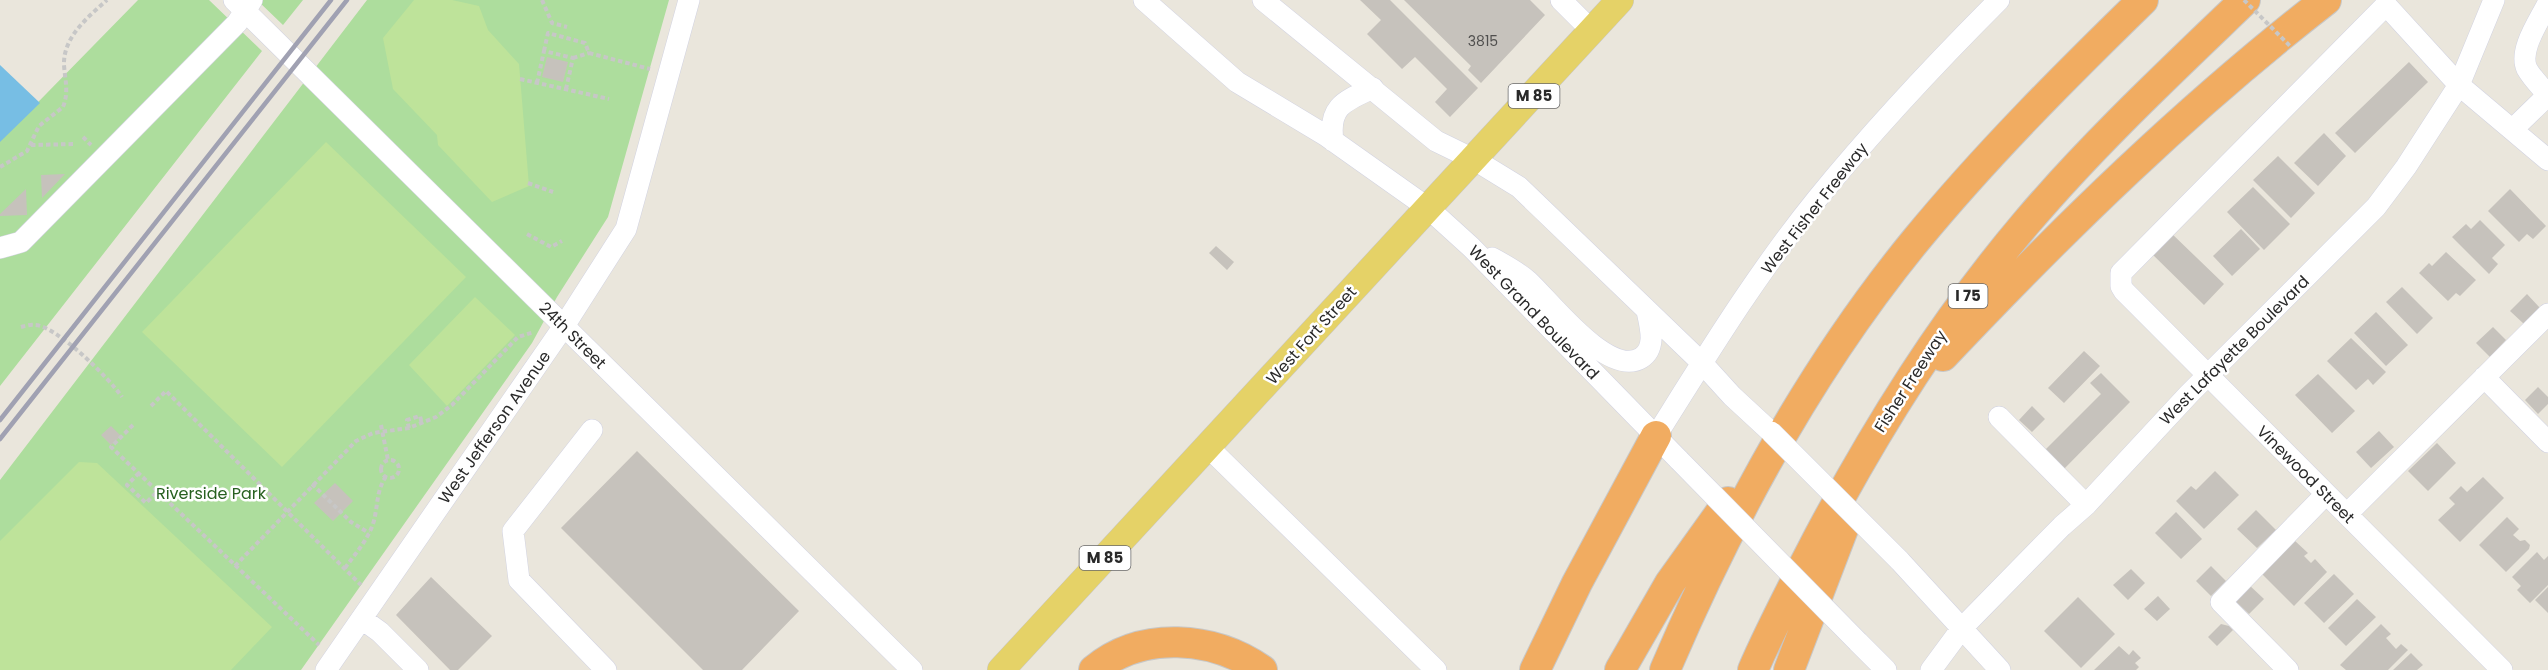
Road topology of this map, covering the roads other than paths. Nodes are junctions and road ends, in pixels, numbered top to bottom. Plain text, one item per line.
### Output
1 (689, 0) edge
2 (1144, 0) edge
3 (1263, 0) edge
4 (1561, 0) edge
5 (1620, 0) edge
6 (1999, 0) edge
7 (2136, 0) edge
8 (2143, 0) edge
9 (2244, 0) edge
10 (2326, 0) edge
11 (2494, 0) edge
12 (244, 3) edge
13 (2548, 3) edge
14 (2115, 28) junction
15 (1592, 32) junction
16 (2459, 85) junction
17 (1373, 88) junction
18 (2548, 95) edge
19 (2513, 129) junction
20 (1333, 141) junction
21 (1475, 160) junction
22 (2548, 160) edge
23 (1428, 208) junction
24 (1471, 247) junction
25 (0, 248) edge
26 (1647, 310) junction
27 (2548, 314) edge
28 (564, 326) junction
29 (1702, 363) junction
30 (2208, 376) junction
31 (2484, 377) junction
32 (1808, 393) junction
33 (1999, 417) dead end
34 (1879, 429) junction
35 (592, 430) dead end
36 (1656, 436) junction
37 (2548, 442) edge
38 (1208, 447) junction
39 (2326, 494) junction
40 (2086, 505) junction
41 (2347, 514) junction
42 (362, 619) junction
43 (1962, 628) junction
44 (330, 664) edge
45 (418, 670) edge
46 (606, 670) edge
47 (912, 670) edge
48 (1001, 670) edge
49 (1094, 670) edge
50 (1262, 670) edge
51 (1436, 670) edge
52 (1535, 670) edge
53 (1620, 670) edge
54 (1665, 670) edge
55 (1753, 670) edge
56 (1789, 670) edge
57 (1886, 670) edge
58 (1931, 670) edge
59 (2000, 670) edge
60 (2288, 670) edge
61 (2502, 670) edge

1 - 28 street, West Jefferson Avenue
2 - 20 street, West Grand Boulevard
3 - 17 street
4 - 15 street
5 - 15 main road, West Fort Street / M 85
6 - 29 street, West Fisher Freeway
7 - 14 highway
8 - 14 highway
9 - 34 highway, Fisher Freeway / I 75
10 - 34 highway
11 - 16 street, West Lafayette Boulevard
12 - 25 street
12 - 28 street, 24th Street
13 - 18 street
14 - 32 highway
15 - 21 main road, West Fort Street / M 85
16 - 19 street
16 - 30 street, West Lafayette Boulevard
16 - 30 street, Vinewood Street
17 - 20 street
17 - 21 street
18 - 19 street
19 - 22 street
20 - 23 street, West Grand Boulevard
21 - 23 main road, West Fort Street / M 85
21 - 26 street
23 - 24 street, West Grand Boulevard
23 - 38 main road, West Fort Street / M 85
24 - 26 street
24 - 36 street, West Grand Boulevard
26 - 29 street
27 - 31 street
28 - 42 street, West Jefferson Avenue
28 - 47 street, 24th Street
29 - 36 street, West Fisher Freeway
29 - 43 street, bridge
30 - 39 street, Vinewood Street
30 - 40 street, West Lafayette Boulevard
31 - 37 street
31 - 41 street
32 - 53 highway
32 - 54 highway
33 - 40 street
34 - 55 highway, Fisher Freeway / I 75
34 - 56 highway
35 - 46 street
36 - 52 highway
36 - 57 street, West Grand Boulevard, bridge
38 - 48 main road, West Fort Street / M 85
38 - 51 street
39 - 41 street, Vinewood Street
39 - 60 street
40 - 43 street, West Lafayette Boulevard
41 - 61 street, Vinewood Street
42 - 44 street, West Jefferson Avenue
42 - 45 street
43 - 58 street, West Lafayette Boulevard
43 - 59 street
49 - 50 highway

